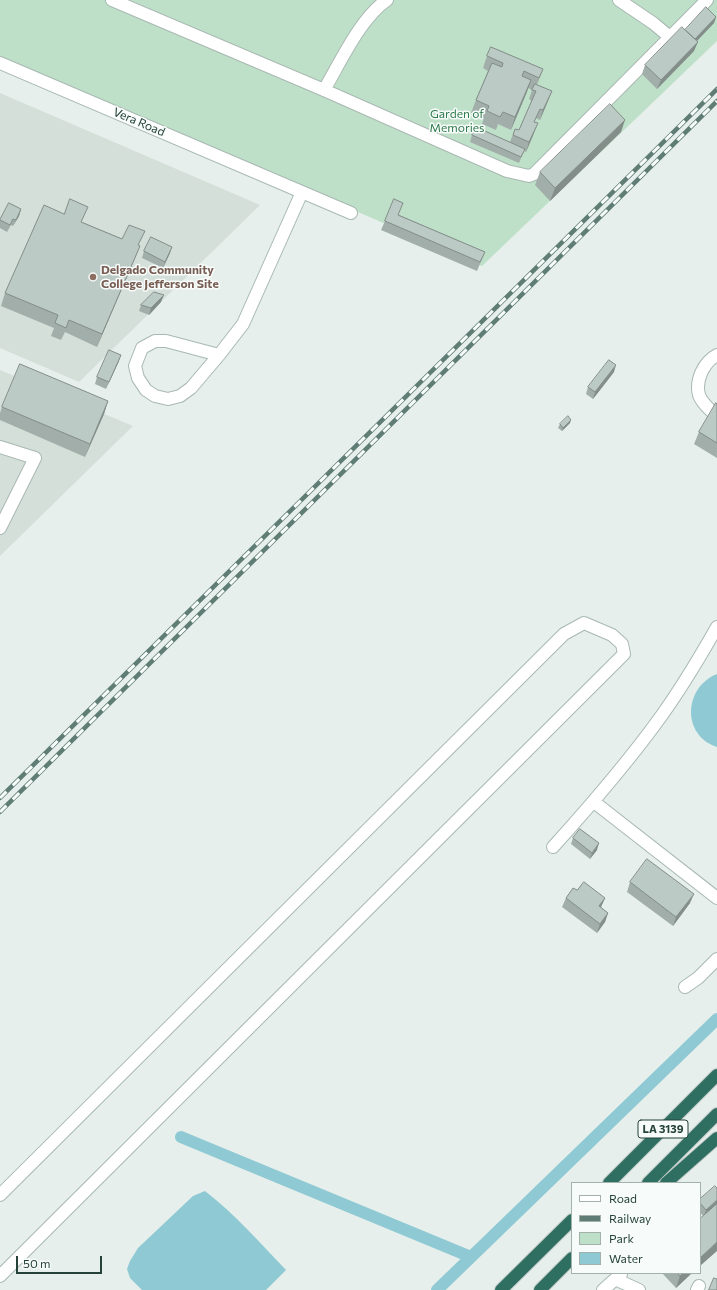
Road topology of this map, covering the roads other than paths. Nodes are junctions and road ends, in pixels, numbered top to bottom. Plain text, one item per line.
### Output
1 (112, 0) edge
2 (387, 0) edge
3 (620, 0) edge
4 (707, 0) edge
5 (670, 38) junction
6 (0, 63) edge
7 (324, 90) junction
8 (302, 192) junction
9 (351, 213) dead end
10 (219, 355) junction
11 (717, 355) edge
12 (717, 417) edge
13 (0, 447) edge
14 (0, 528) edge
15 (717, 627) edge
16 (594, 802) junction
17 (553, 847) dead end
18 (717, 898) edge
19 (717, 959) edge
20 (685, 986) dead end
21 (717, 1074) edge
22 (717, 1114) edge
23 (717, 1138) edge
24 (609, 1182) edge
25 (649, 1182) edge
26 (667, 1182) edge
27 (0, 1195) edge
28 (571, 1221) edge
29 (571, 1259) edge
30 (571, 1268) edge
31 (0, 1276) edge
32 (618, 1276) edge
33 (501, 1290) edge
34 (540, 1290) edge
35 (546, 1290) edge
36 (603, 1290) edge
37 (639, 1290) edge

1 - 7 street
2 - 7 street
3 - 5 street
4 - 5 street
5 - 7 street
6 - 8 street, Vera Road
8 - 9 street, Vera Road
8 - 10 street
10 - 10 street
11 - 12 street
13 - 14 street
15 - 16 street
16 - 17 street
16 - 18 street
19 - 20 street
21 - 24 highway, LA 3139
22 - 25 highway, LA 3139
23 - 26 highway
27 - 31 street
28 - 33 highway
29 - 34 highway
30 - 35 highway
32 - 36 street
32 - 37 street

